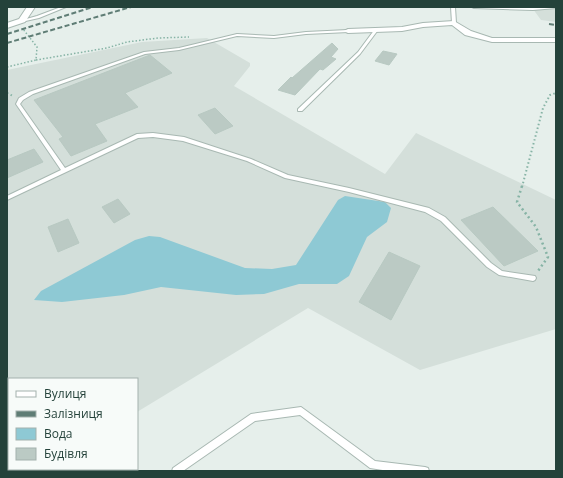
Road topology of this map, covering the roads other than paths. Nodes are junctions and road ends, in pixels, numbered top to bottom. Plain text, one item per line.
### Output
1 (31, 7) edge
2 (64, 7) edge
3 (453, 7) edge
4 (474, 7) edge
5 (555, 7) edge
6 (19, 22) junction
7 (454, 23) junction
8 (7, 26) edge
9 (376, 30) junction
10 (348, 31) joint
11 (556, 40) edge
12 (300, 110) dead end
13 (64, 170) junction
14 (7, 198) edge
15 (533, 278) road end
16 (176, 471) edge
17 (425, 471) edge

1 - 6 street
2 - 6 lane
3 - 7 lane
4 - 5 lane
6 - 8 street
7 - 9 street
7 - 11 street
9 - 10 street
9 - 12 lane
10 - 13 lane
13 - 14 lane
13 - 15 lane
16 - 17 lane

